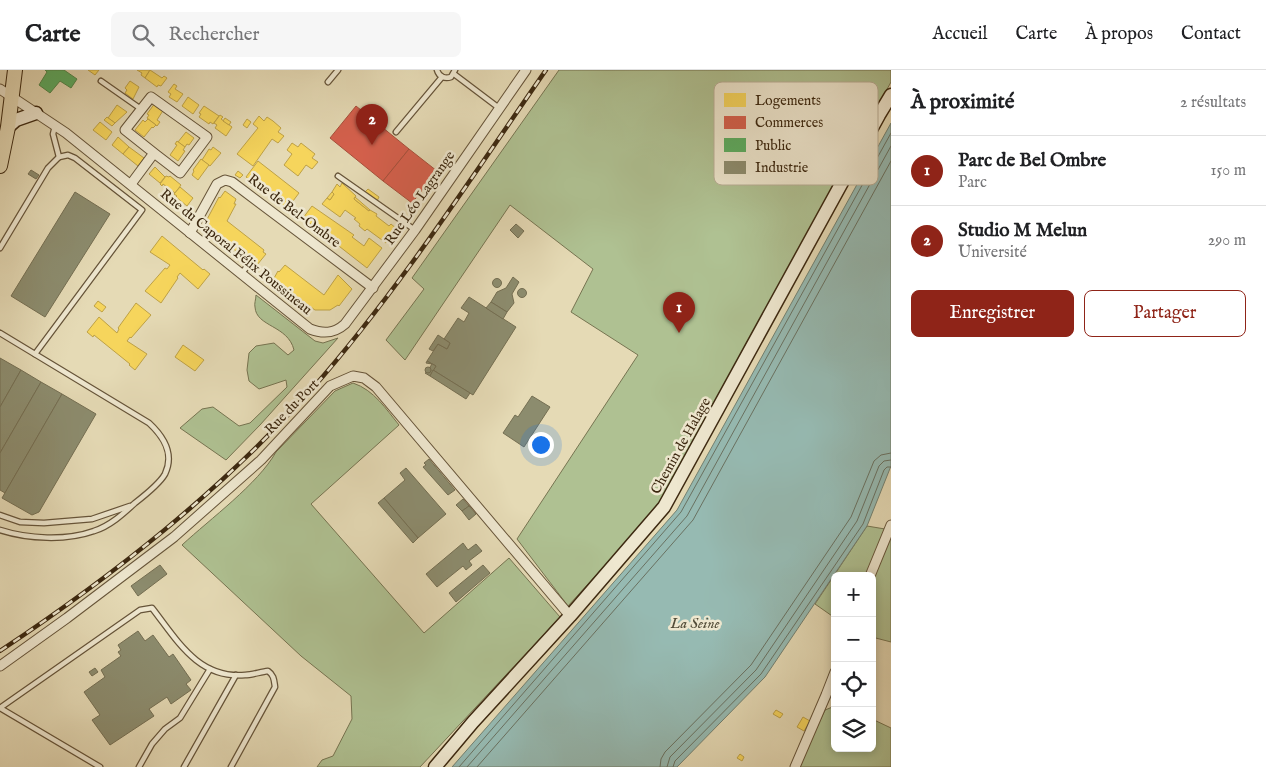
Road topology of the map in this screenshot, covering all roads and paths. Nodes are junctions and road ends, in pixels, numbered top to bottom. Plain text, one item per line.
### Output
1 (15, 70) edge
2 (338, 70) edge
3 (437, 70) edge
4 (526, 70) edge
5 (455, 72) edge
6 (442, 77) junction
7 (101, 80) dead end
8 (328, 82) dead end
9 (6, 92) edge
10 (891, 95) edge
11 (499, 108) junction
12 (142, 109) junction
13 (36, 113) junction
14 (878, 119) edge
15 (55, 126) junction
16 (8, 127) junction
17 (396, 132) dead end
18 (154, 153) junction
19 (59, 157) junction
20 (0, 166) edge
21 (338, 176) dead end
22 (131, 184) junction
23 (841, 185) edge
24 (415, 230) junction
25 (190, 233) junction
26 (0, 248) edge
27 (250, 262) dead end
28 (241, 274) junction
29 (373, 288) junction
30 (0, 333) edge
31 (328, 333) joint
32 (35, 354) junction
33 (134, 505) junction
34 (0, 515) edge
35 (891, 525) edge
36 (0, 530) edge
37 (872, 572) edge
38 (570, 616) junction
39 (0, 666) edge
40 (210, 669) junction
41 (236, 675) junction
42 (831, 683) edge
43 (0, 708) edge
44 (100, 767) edge
45 (139, 767) edge
46 (184, 767) edge
47 (231, 767) edge
48 (435, 767) edge
49 (795, 767) edge

1 - 9 main road
2 - 8 lane
3 - 6 lane
4 - 11 street, Rue Léo Lagrange
5 - 6 lane
5 - 11 lane
6 - 17 lane
7 - 12 lane
9 - 13 street, Rue du Caporal Félix Poussineau
9 - 16 main road
10 - 14 street, Chemin de Halage
11 - 24 street, Rue Léo Lagrange
12 - 18 street
12 - 18 street
13 - 15 street, Rue du Caporal Félix Poussineau
13 - 16 street
15 - 19 lane
15 - 22 street, Rue du Caporal Félix Poussineau
16 - 20 main road
18 - 22 street
19 - 26 lane
19 - 32 lane
21 - 24 lane
22 - 25 street, Rue du Caporal Félix Poussineau
23 - 38 street, Chemin de Halage
24 - 29 street, Rue Léo Lagrange
25 - 28 street, Rue du Caporal Félix Poussineau
25 - 29 street, Rue de Bel-Ombre
27 - 28 lane
28 - 31 street, Rue du Caporal Félix Poussineau
29 - 31 street, Rue Léo Lagrange
30 - 32 lane
32 - 33 lane
33 - 34 lane
33 - 36 lane
35 - 37 street
38 - 39 street, Rue du Port
38 - 48 street, Chemin de Halage
40 - 41 lane
40 - 43 lane
40 - 45 lane
41 - 46 lane
41 - 47 lane
42 - 49 street
43 - 44 lane

